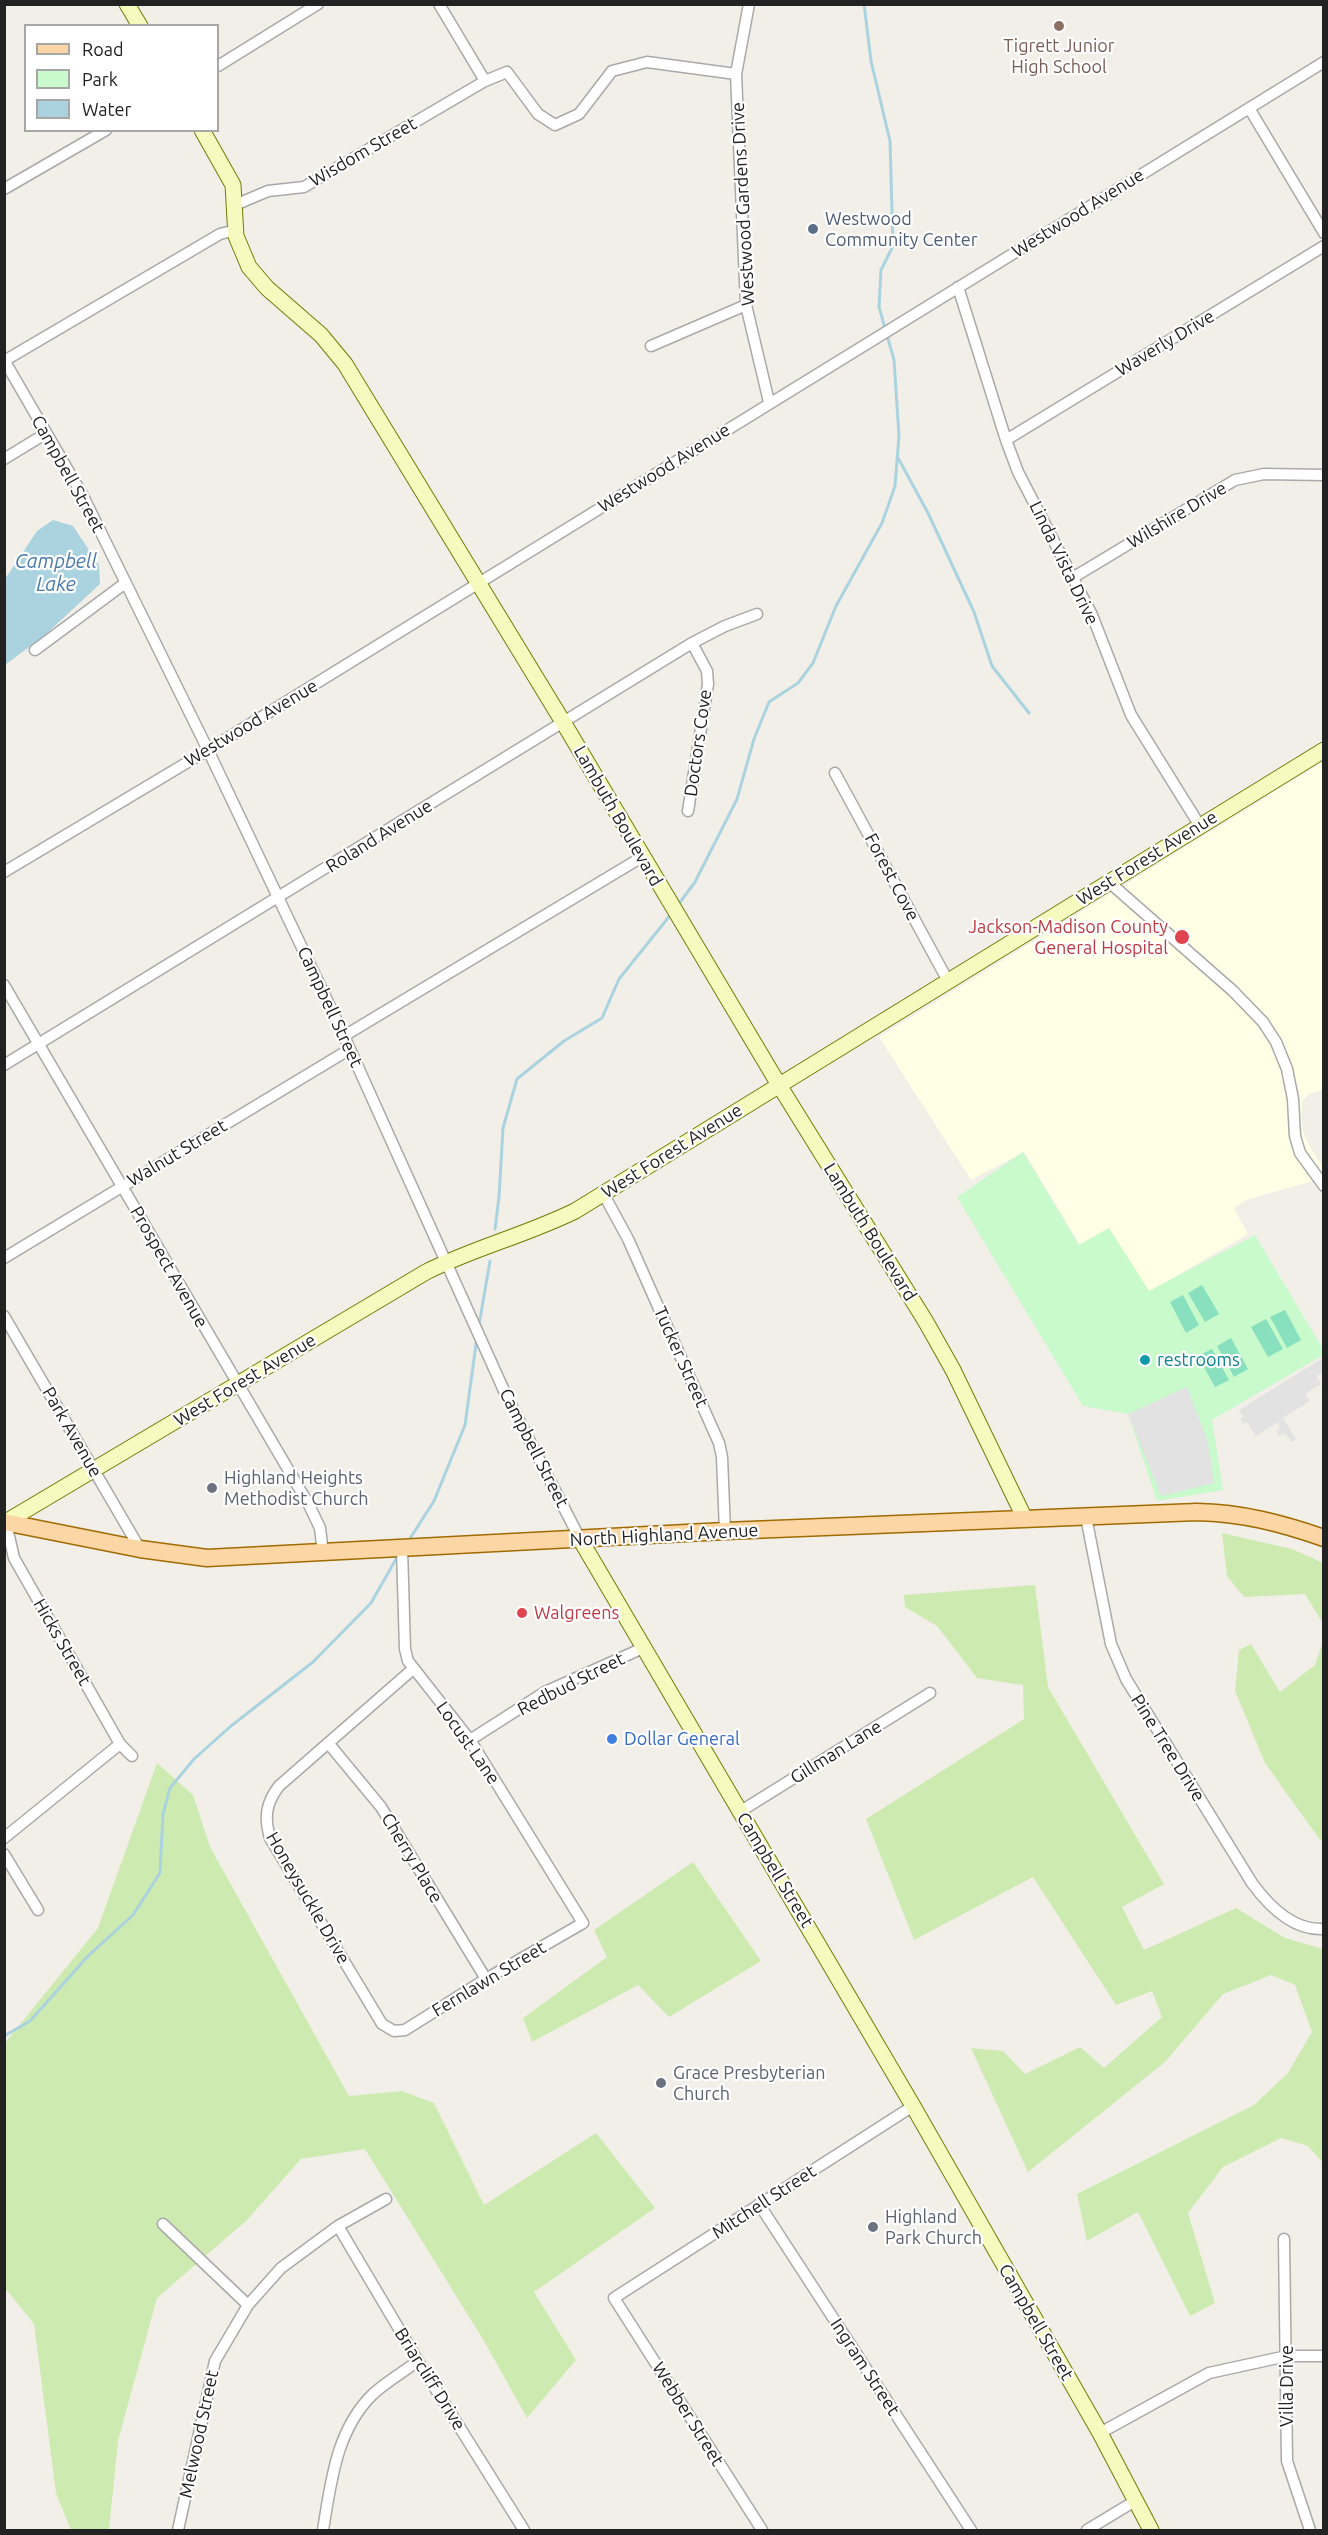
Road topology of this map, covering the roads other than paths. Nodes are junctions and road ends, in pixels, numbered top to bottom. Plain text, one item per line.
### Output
1 (127, 4) edge
2 (318, 4) edge
3 (439, 4) edge
4 (749, 4) edge
5 (139, 24) edge
6 (1323, 63) edge
7 (219, 65) edge
8 (736, 74) junction
9 (485, 81) junction
10 (1249, 108) junction
11 (103, 132) edge
12 (203, 132) edge
13 (4, 189) edge
14 (235, 205) junction
15 (236, 230) junction
16 (1323, 233) edge
17 (1323, 246) edge
18 (958, 286) junction
19 (746, 305) junction
20 (651, 346) dead end
21 (5, 360) edge
22 (769, 402) junction
23 (45, 434) junction
24 (1006, 440) junction
25 (4, 459) edge
26 (1323, 475) edge
27 (1074, 577) junction
28 (479, 583) junction
29 (124, 584) junction
30 (757, 614) dead end
31 (692, 643) junction
32 (35, 650) dead end
33 (563, 722) junction
34 (208, 750) junction
35 (1323, 750) edge
36 (835, 773) dead end
37 (688, 811) dead end
38 (1200, 826) junction
39 (642, 857) junction
40 (4, 872) edge
41 (1108, 882) junction
42 (278, 899) junction
43 (948, 981) junction
44 (4, 986) edge
45 (344, 1036) junction
46 (39, 1044) junction
47 (350, 1049) junction
48 (4, 1065) edge
49 (778, 1085) junction
50 (122, 1186) junction
51 (1323, 1186) edge
52 (603, 1193) junction
53 (4, 1258) edge
54 (448, 1261) junction
55 (4, 1316) edge
56 (237, 1384) junction
57 (94, 1469) junction
58 (1086, 1517) junction
59 (1025, 1519) junction
60 (5, 1523) edge
61 (725, 1531) junction
62 (1323, 1538) edge
63 (580, 1539) junction
64 (140, 1549) junction
65 (406, 1549) junction
66 (323, 1553) junction
67 (643, 1648) junction
68 (413, 1669) junction
69 (930, 1693) dead end
70 (470, 1740) junction
71 (120, 1744) junction
72 (329, 1744) junction
73 (132, 1756) dead end
74 (741, 1811) junction
75 (4, 1838) edge
76 (4, 1854) edge
77 (38, 1910) dead end
78 (583, 1923) joint
79 (1323, 1929) edge
80 (486, 1979) junction
81 (394, 2031) joint
82 (914, 2106) junction
83 (386, 2199) dead end
84 (759, 2204) junction
85 (163, 2224) dead end
86 (338, 2226) junction
87 (1284, 2239) dead end
88 (614, 2298) joint
89 (248, 2305) junction
90 (1287, 2356) junction
91 (1323, 2356) edge
92 (418, 2361) junction
93 (1100, 2433) junction
94 (1135, 2501) junction
95 (178, 2530) edge
96 (323, 2530) edge
97 (524, 2530) edge
98 (762, 2530) edge
99 (971, 2530) edge
100 (1087, 2530) edge
101 (1151, 2530) edge
102 (1310, 2530) edge

1 - 5 main road
2 - 7 street
3 - 9 street
4 - 8 street, Westwood Gardens Drive
6 - 10 street, Westwood Avenue
8 - 9 street
8 - 19 street, Westwood Gardens Drive
9 - 14 street, Wisdom Street
10 - 16 street
10 - 18 street, Westwood Avenue
11 - 13 street
12 - 14 main road, Lambuth Boulevard
14 - 15 main road, Lambuth Boulevard
15 - 21 street
15 - 28 main road, Lambuth Boulevard
17 - 24 street, Waverly Drive
18 - 22 street, Westwood Avenue
18 - 24 street, Linda Vista Drive
19 - 20 street
19 - 22 street, Westwood Gardens Drive
21 - 23 street, Campbell Street
22 - 28 street, Westwood Avenue
23 - 25 street
23 - 29 street, Campbell Street
24 - 27 street, Linda Vista Drive
26 - 27 street, Wilshire Drive
27 - 38 street, Linda Vista Drive
28 - 33 main road, Lambuth Boulevard
28 - 34 street, Westwood Avenue
29 - 32 street
29 - 34 street, Campbell Street
30 - 31 street, Roland Avenue
31 - 33 street, Roland Avenue
31 - 37 street, Doctors Cove
33 - 39 main road, Lambuth Boulevard
33 - 42 street, Roland Avenue
34 - 40 street, Westwood Avenue
34 - 42 street, Campbell Street
35 - 38 main road, West Forest Avenue
36 - 43 street, Forest Cove
38 - 41 main road, West Forest Avenue
39 - 45 street
39 - 49 main road, Lambuth Boulevard
41 - 43 main road, West Forest Avenue
41 - 51 street
42 - 45 street, Campbell Street
42 - 46 street, Roland Avenue
43 - 49 main road, West Forest Avenue
44 - 46 street, Prospect Avenue
45 - 47 street, Campbell Street
46 - 48 street, Roland Avenue
46 - 50 street, Prospect Avenue
47 - 50 street, Walnut Street
47 - 54 street, Campbell Street
49 - 52 main road, West Forest Avenue
49 - 59 main road, Lambuth Boulevard
50 - 53 street, Walnut Street
50 - 56 street, Prospect Avenue
52 - 54 main road, West Forest Avenue
52 - 61 street, Tucker Street
54 - 56 main road, West Forest Avenue
54 - 63 street, Campbell Street
55 - 57 street, Park Avenue
56 - 57 main road, West Forest Avenue
56 - 66 street, Prospect Avenue
57 - 60 main road, West Forest Avenue
57 - 64 street, Park Avenue
58 - 59 main road, North Highland Avenue
58 - 62 main road, North Highland Avenue
58 - 79 street, Pine Tree Drive
59 - 61 main road, North Highland Avenue
60 - 64 main road, North Highland Avenue
60 - 71 street, Hicks Street
61 - 63 main road, North Highland Avenue
63 - 65 main road, North Highland Avenue
63 - 67 main road, Campbell Street
64 - 66 main road, North Highland Avenue
65 - 66 main road, North Highland Avenue
65 - 68 street, Locust Lane
67 - 70 street, Redbud Street
67 - 74 main road, Campbell Street
68 - 70 street, Locust Lane
68 - 72 street, Honeysuckle Drive
69 - 74 street, Gillman Lane
70 - 78 street, Locust Lane
71 - 73 street, Hicks Street
71 - 75 street
72 - 80 street, Cherry Place
72 - 81 street, Honeysuckle Drive
74 - 82 main road, Campbell Street
76 - 77 street
78 - 80 street, Fernlawn Street
80 - 81 street, Fernlawn Street
82 - 84 street, Mitchell Street
82 - 93 main road, Campbell Street
83 - 86 street, Melwood Street
84 - 88 street, Mitchell Street
84 - 99 street, Ingram Street
85 - 89 street
86 - 89 street, Melwood Street
86 - 92 street, Briarcliff Drive
87 - 90 street, Villa Drive
88 - 98 street, Webber Street
89 - 95 street, Melwood Street
90 - 91 street
90 - 93 street
90 - 102 street, Villa Drive
92 - 96 street
92 - 97 street, Briarcliff Drive
93 - 94 main road, Campbell Street
94 - 100 street
94 - 101 main road, Campbell Street

